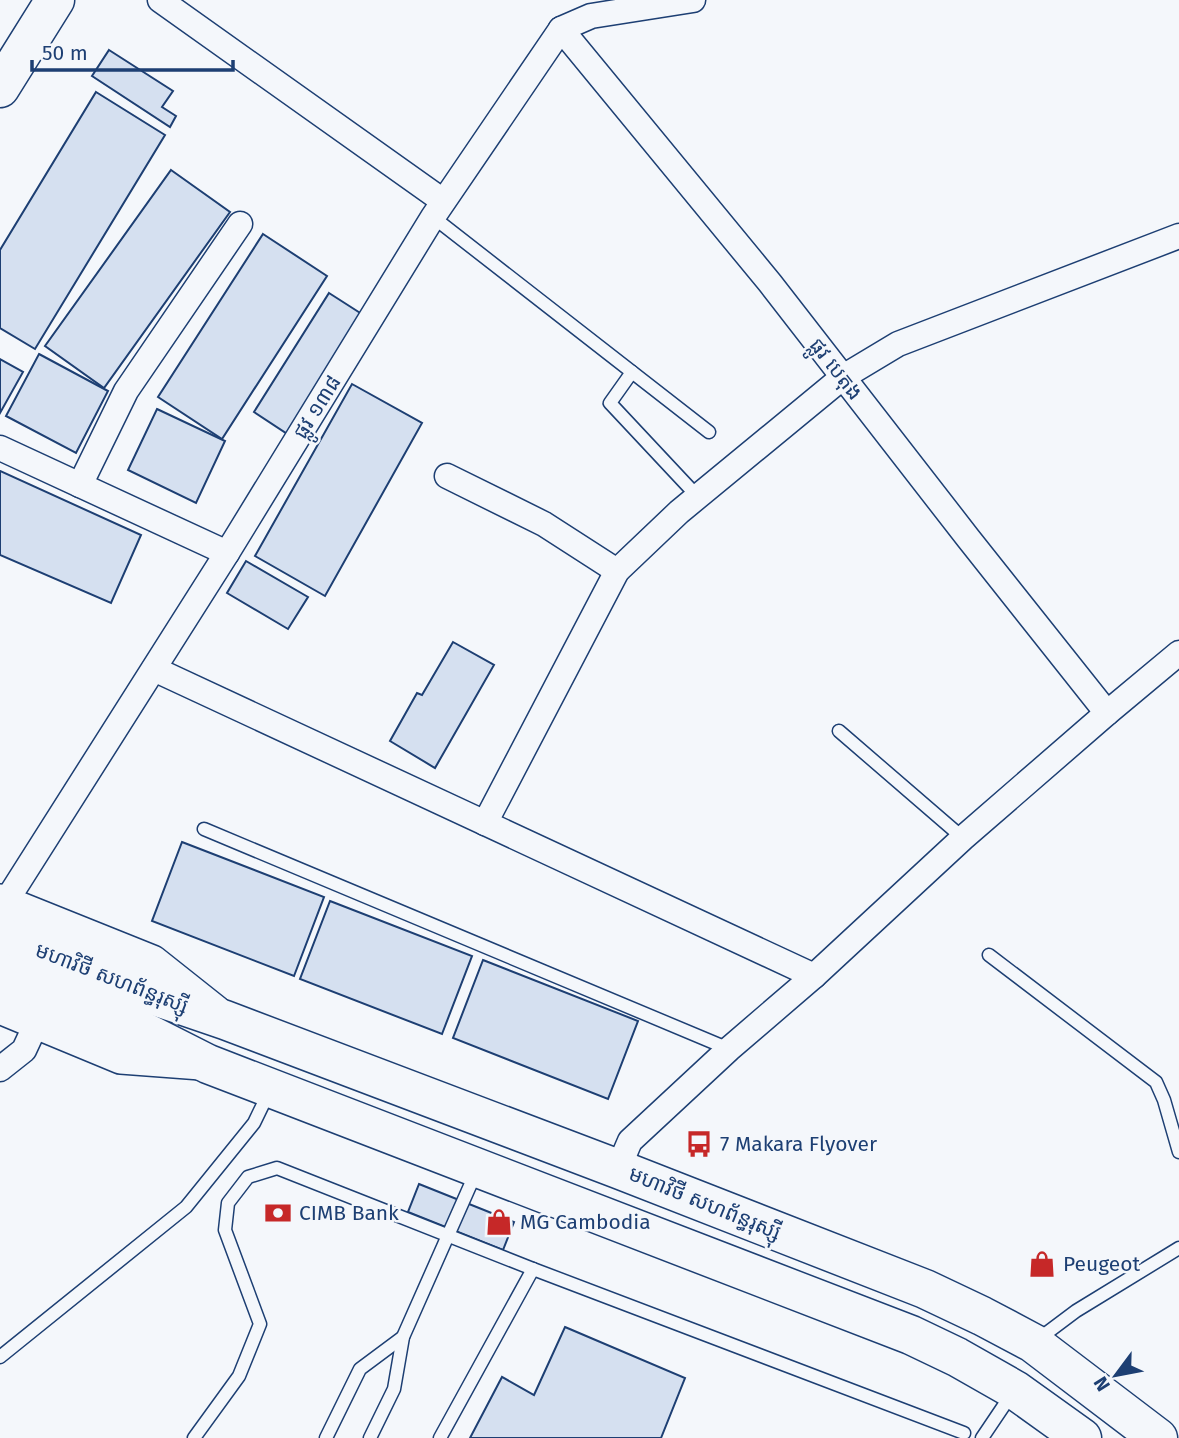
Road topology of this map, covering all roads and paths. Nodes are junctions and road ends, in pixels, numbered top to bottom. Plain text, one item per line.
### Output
1 (55, 0) edge
2 (160, 0) edge
3 (693, 0) edge
4 (561, 29) junction
5 (9, 67) edge
6 (438, 209) junction
7 (240, 224) dead end
8 (1179, 236) edge
9 (632, 372) junction
10 (843, 377) junction
11 (709, 432) dead end
12 (0, 448) edge
13 (447, 476) dead end
14 (80, 485) junction
15 (698, 497) junction
16 (227, 553) junction
17 (617, 571) junction
18 (1179, 653) edge
19 (154, 669) junction
20 (1107, 713) junction
21 (839, 730) dead end
22 (485, 823) junction
23 (204, 829) dead end
24 (963, 838) junction
25 (2, 913) edge
26 (989, 955) dead end
27 (0, 972) edge
28 (814, 975) junction
29 (0, 1007) edge
30 (37, 1022) junction
31 (729, 1049) junction
32 (208, 1063) junction
33 (0, 1069) edge
34 (271, 1087) junction
35 (1179, 1152) edge
36 (479, 1167) junction
37 (618, 1169) junction
38 (449, 1236) junction
39 (1179, 1248) edge
40 (533, 1269) junction
41 (402, 1337) junction
42 (1032, 1343) junction
43 (0, 1357) edge
44 (1015, 1390) junction
45 (962, 1435) edge
46 (1165, 1437) edge
47 (194, 1438) edge
48 (326, 1438) edge
49 (370, 1438) edge
50 (440, 1438) edge
51 (980, 1438) edge
52 (1082, 1438) edge

1 - 5 main road
2 - 6 street
3 - 4 street
4 - 6 street, ផ្លូវ ១៣៨
4 - 10 street, ផ្លូវ បេតុង
6 - 9 lane
6 - 16 street, ផ្លូវ ១៣៨
7 - 14 street
8 - 10 street
9 - 11 lane
9 - 15 lane
10 - 15 street
10 - 20 street, ផ្លូវ បេតុង
12 - 14 street
13 - 17 street
14 - 16 street
15 - 17 street
16 - 19 street, ផ្លូវ ១៣៨
17 - 22 street
18 - 20 street
19 - 22 street
19 - 25 street, ផ្លូវ ១៣៨
20 - 24 street
21 - 24 lane
22 - 28 street
23 - 31 lane
24 - 28 street
25 - 37 main road, មហាវិថី សហព័ន្ធរុស្ស៊ី
26 - 35 lane
27 - 32 main road, មហាវិថី សហព័ន្ធរុស្ស៊ី
28 - 31 street
29 - 30 main road, មហាវិថី សហព័ន្ធរុស្ស៊ី
30 - 32 main road, មហាវិថី សហព័ន្ធរុស្ស៊ី
30 - 33 street
31 - 37 street
32 - 34 main road, មហាវិថី សហព័ន្ធរុស្ស៊ី
34 - 36 main road, មហាវិថី សហព័ន្ធរុស្ស៊ី
34 - 43 lane
36 - 38 lane
36 - 44 main road, មហាវិថី សហព័ន្ធរុស្ស៊ី
37 - 42 main road, មហាវិថី សហព័ន្ធរុស្ស៊ី
38 - 40 lane
38 - 41 lane
38 - 47 lane
39 - 42 lane
40 - 45 lane
40 - 50 lane
41 - 48 lane
41 - 49 lane
42 - 46 main road, មហាវិថី សហព័ន្ធរុស្ស៊ី
44 - 51 lane
44 - 52 main road, មហាវិថី សហព័ន្ធរុស្ស៊ី
45 - 51 lane

